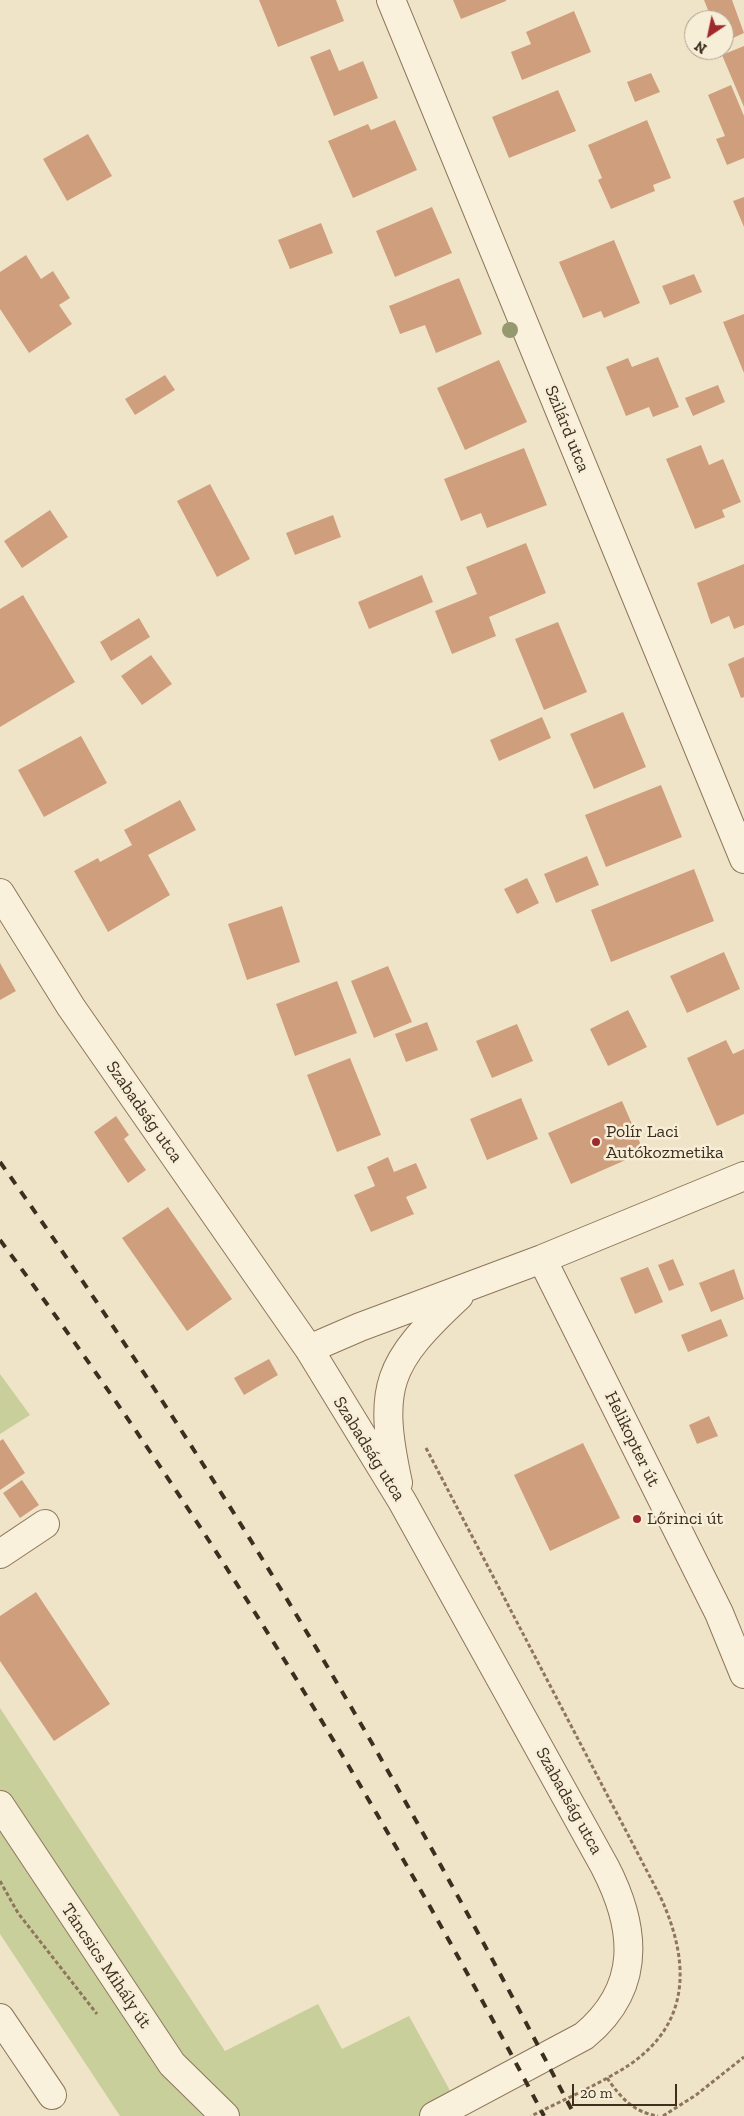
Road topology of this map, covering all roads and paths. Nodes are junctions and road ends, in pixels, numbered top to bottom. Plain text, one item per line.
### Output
1 (391, 0) edge
2 (744, 859) edge
3 (0, 893) edge
4 (744, 1176) edge
5 (542, 1259) junction
6 (467, 1288) junction
7 (309, 1349) junction
8 (402, 1501) junction
9 (45, 1524) dead end
10 (0, 1554) edge
11 (744, 1674) edge
12 (0, 1805) edge
13 (0, 2018) edge
14 (649, 2047) dead end
15 (744, 2057) edge
16 (607, 2078) junction
17 (52, 2095) dead end
18 (225, 2116) edge
19 (434, 2116) edge
20 (531, 2116) edge
21 (658, 2116) edge
22 (663, 2116) edge

1 - 2 street, Szilárd utca
3 - 7 street, Szabadság utca
4 - 5 street
5 - 6 street
5 - 11 street, Helikopter út
6 - 7 street
6 - 8 street
7 - 8 street, Szabadság utca
8 - 19 street, Szabadság utca
9 - 10 street
12 - 18 street, Táncsics Mihály út
13 - 17 street
14 - 16 path
15 - 22 path
16 - 20 path
16 - 21 path

